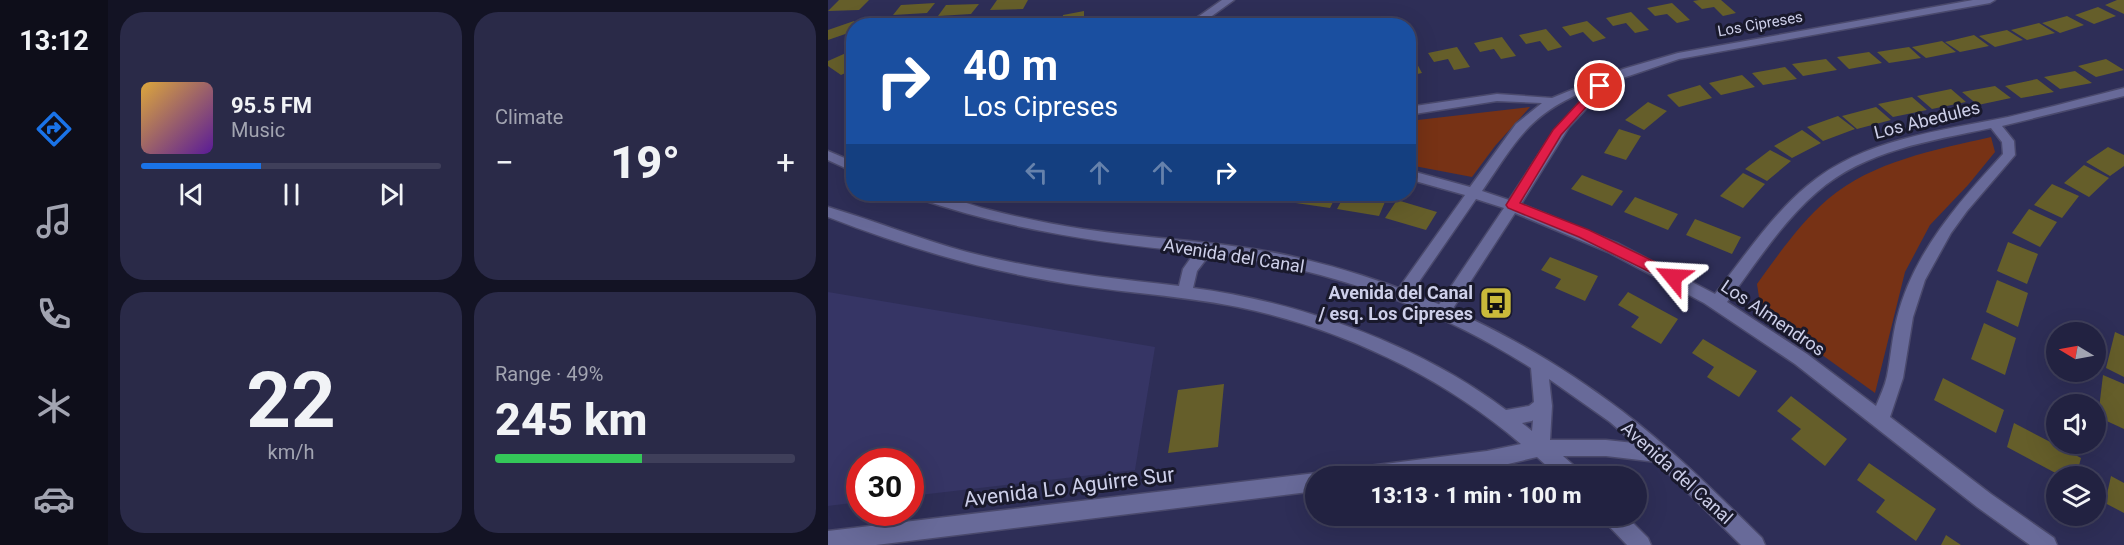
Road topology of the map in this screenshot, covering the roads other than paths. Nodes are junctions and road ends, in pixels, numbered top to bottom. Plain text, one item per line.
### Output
1 (1229, 0) edge
2 (1990, 0) edge
3 (1202, 18) edge
4 (1610, 78) junction
5 (2124, 92) edge
6 (1551, 101) junction
7 (1416, 110) edge
8 (1994, 123) junction
9 (828, 155) edge
10 (846, 164) edge
11 (1416, 176) edge
12 (1474, 192) junction
13 (942, 201) edge
14 (1513, 205) junction
15 (828, 212) edge
16 (1206, 249) junction
17 (1185, 292) junction
18 (1402, 295) junction
19 (1717, 303) junction
20 (1442, 312) junction
21 (1539, 363) junction
22 (1543, 406) junction
23 (1503, 418) junction
24 (1880, 420) junction
25 (1540, 448) junction
26 (1661, 454) junction
27 (1440, 466) edge
28 (1560, 466) edge
29 (1305, 483) edge
30 (1623, 526) edge
31 (828, 541) edge
32 (1641, 545) edge
33 (1755, 545) edge
34 (2047, 545) edge

1 - 3 street
2 - 4 street, Los Cipreses
4 - 6 street, Los Cipreses
4 - 14 street, Los Cipreses
5 - 8 street, Los Abedules
6 - 7 street
6 - 12 street, Los Cipreses
8 - 19 street, Los Abedules
8 - 24 street, Los Abedules
9 - 10 street
11 - 12 street, Los Almendros
12 - 14 street, Los Almendros
12 - 18 street, Los Cipreses
13 - 16 street, Avenida del Canal
14 - 19 street, Los Almendros
14 - 20 street, Los Cipreses
15 - 17 street
16 - 17 street
16 - 18 street, Avenida del Canal
17 - 23 street
18 - 20 street, Avenida del Canal
19 - 24 street, Los Almendros
20 - 21 street, Avenida del Canal
21 - 22 street
21 - 26 street, Avenida del Canal
22 - 23 street
22 - 25 street
23 - 25 street
24 - 34 street, Los Almendros
25 - 26 street
25 - 27 street
25 - 28 street
26 - 33 street, Avenida del Canal
29 - 31 street, Avenida Lo Aguirre Sur
30 - 32 street

